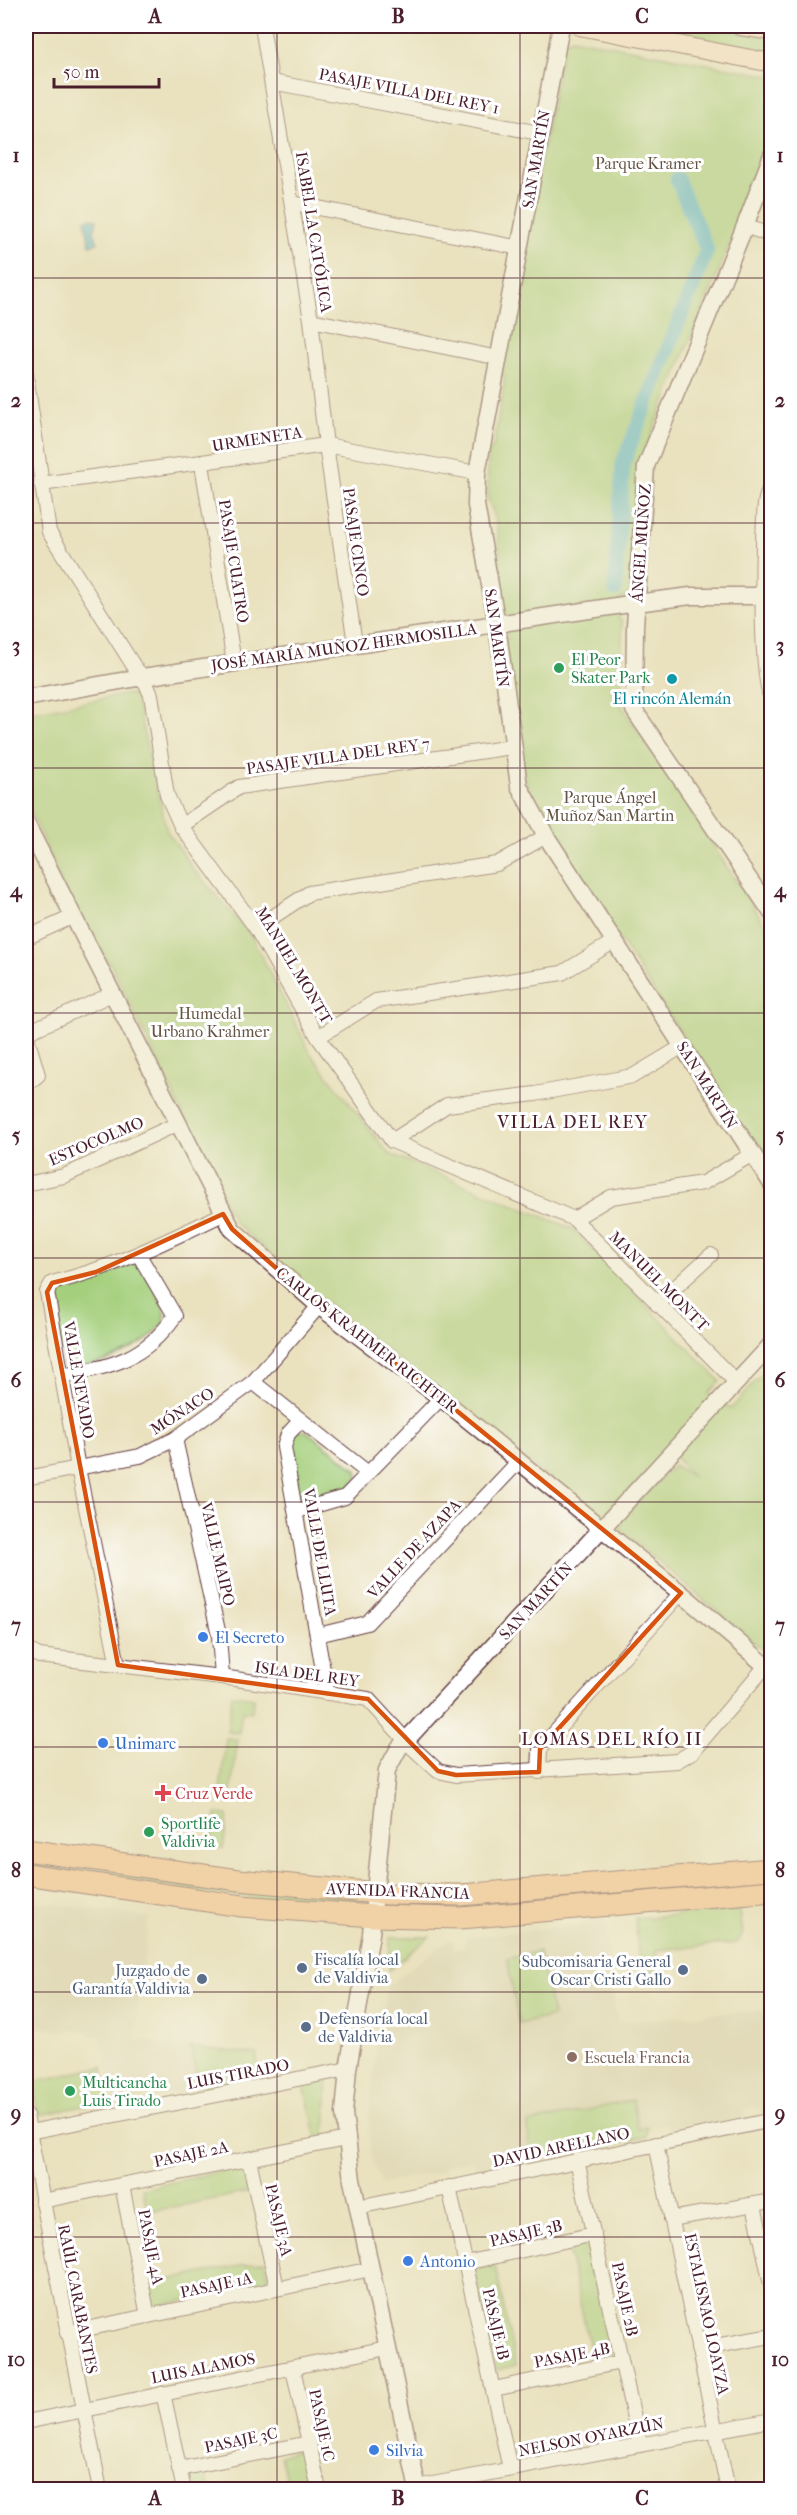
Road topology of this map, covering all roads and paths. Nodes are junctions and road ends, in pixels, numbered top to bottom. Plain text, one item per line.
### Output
1 (262, 26) edge
2 (561, 26) edge
3 (579, 26) edge
4 (740, 26) edge
5 (771, 32) edge
6 (771, 63) edge
7 (272, 82) junction
8 (539, 133) junction
9 (771, 155) edge
10 (293, 203) junction
11 (745, 226) junction
12 (771, 236) edge
13 (520, 248) junction
14 (311, 320) junction
15 (499, 358) junction
16 (26, 374) edge
17 (326, 445) junction
18 (202, 464) junction
19 (477, 473) junction
20 (771, 482) edge
21 (42, 484) junction
22 (768, 596) edge
23 (636, 603) junction
24 (497, 625) junction
25 (355, 644) junction
26 (234, 663) junction
27 (143, 677) junction
28 (26, 698) edge
29 (771, 699) edge
30 (512, 747) junction
31 (181, 826) junction
32 (27, 833) edge
33 (546, 836) junction
34 (771, 913) edge
35 (72, 917) junction
36 (256, 928) junction
37 (26, 938) edge
38 (613, 942) junction
39 (112, 994) junction
40 (26, 1034) edge
41 (318, 1037) junction
42 (683, 1046) junction
43 (26, 1085) edge
44 (177, 1124) junction
45 (392, 1141) junction
46 (752, 1155) junction
47 (26, 1184) edge
48 (771, 1184) edge
49 (223, 1214) junction
50 (574, 1219) junction
51 (139, 1255) junction
52 (711, 1255) dead end
53 (657, 1304) junction
54 (319, 1306) junction
55 (771, 1344) edge
56 (62, 1376) junction
57 (253, 1382) junction
58 (736, 1382) junction
59 (441, 1398) junction
60 (300, 1421) junction
61 (175, 1439) junction
62 (519, 1461) junction
63 (78, 1468) junction
64 (368, 1473) junction
65 (26, 1478) edge
66 (297, 1511) junction
67 (602, 1530) junction
68 (681, 1593) junction
69 (318, 1635) junction
70 (26, 1649) edge
71 (118, 1665) junction
72 (768, 1669) edge
73 (222, 1677) junction
74 (327, 1693) junction
75 (407, 1740) junction
76 (539, 1772) junction
77 (26, 1850) edge
78 (771, 1869) edge
79 (26, 1874) edge
80 (715, 1874) junction
81 (771, 1891) edge
82 (375, 1893) junction
83 (719, 1895) junction
84 (373, 1916) junction
85 (348, 2069) junction
86 (26, 2115) edge
87 (771, 2120) edge
88 (29, 2132) junction
89 (346, 2139) junction
90 (656, 2144) junction
91 (249, 2159) junction
92 (577, 2160) junction
93 (122, 2185) junction
94 (449, 2187) junction
95 (42, 2201) junction
96 (771, 2201) edge
97 (754, 2205) junction
98 (358, 2207) junction
99 (670, 2218) junction
100 (594, 2234) junction
101 (466, 2263) junction
102 (371, 2269) junction
103 (277, 2288) junction
104 (771, 2289) edge
105 (148, 2316) junction
106 (68, 2333) junction
107 (771, 2336) edge
108 (387, 2348) junction
109 (698, 2349) junction
110 (621, 2362) junction
111 (293, 2368) junction
112 (494, 2389) junction
113 (163, 2393) junction
114 (84, 2409) junction
115 (771, 2420) edge
116 (26, 2422) edge
117 (716, 2431) junction
118 (309, 2442) junction
119 (640, 2445) junction
120 (180, 2469) junction
121 (510, 2469) junction
122 (417, 2488) edge
123 (100, 2490) edge
124 (184, 2490) edge
125 (319, 2490) edge
126 (728, 2490) edge

1 - 7 street, ISABEL LA CATÓLICA
2 - 8 street, SAN MARTÍN
3 - 6 main road
4 - 5 main road
7 - 8 street, PASAJE VILLA DEL REY 1
7 - 10 street, ISABEL LA CATÓLICA
8 - 13 street, SAN MARTÍN
9 - 11 street, ÁNGEL MUÑOZ
10 - 13 street
10 - 14 street, ISABEL LA CATÓLICA
11 - 12 street
11 - 23 street, ÁNGEL MUÑOZ
13 - 15 street, SAN MARTÍN
14 - 15 street
14 - 17 street, ISABEL LA CATÓLICA
15 - 19 street, SAN MARTÍN
16 - 21 street, MANUEL MONTT
17 - 18 street, URMENETA
17 - 19 street, URMENETA
17 - 25 street, PASAJE CINCO
18 - 21 street, URMENETA
18 - 26 street, PASAJE CUATRO
19 - 24 street, SAN MARTÍN
20 - 22 street
21 - 27 street, MANUEL MONTT
22 - 23 street, JOSÉ MARÍA MUÑOZ HERMOSILLA
22 - 29 street
23 - 24 street, JOSÉ MARÍA MUÑOZ HERMOSILLA
23 - 34 street, ÁNGEL MUÑOZ
24 - 25 street, JOSÉ MARÍA MUÑOZ HERMOSILLA
24 - 30 street, SAN MARTÍN
25 - 26 street, JOSÉ MARÍA MUÑOZ HERMOSILLA
26 - 27 street, JOSÉ MARÍA MUÑOZ HERMOSILLA
27 - 28 street, JOSÉ MARÍA MUÑOZ HERMOSILLA
27 - 31 street, MANUEL MONTT
30 - 31 street, PASAJE VILLA DEL REY 7
30 - 33 street, SAN MARTÍN
31 - 36 street, MANUEL MONTT
32 - 35 street, CARLOS KRAHMER RICHTER
33 - 36 street
33 - 38 street, SAN MARTÍN
35 - 37 street
35 - 39 street, CARLOS KRAHMER RICHTER
36 - 41 street, MANUEL MONTT
38 - 41 street
38 - 42 street, SAN MARTÍN
39 - 40 street
39 - 44 street, CARLOS KRAHMER RICHTER
40 - 43 street
41 - 45 street, MANUEL MONTT
42 - 45 street
42 - 46 street, SAN MARTÍN
44 - 47 street, ESTOCOLMO
44 - 49 street, CARLOS KRAHMER RICHTER
45 - 50 street, MANUEL MONTT
46 - 48 street, SAN MARTÍN
46 - 50 street
49 - 51 street, VALLE NEVADO
49 - 54 street, CARLOS KRAHMER RICHTER
50 - 53 street, MANUEL MONTT
51 - 56 street, VALLE NEVADO
51 - 56 street
52 - 53 street
53 - 58 street, MANUEL MONTT
54 - 57 street, MÓNACO
54 - 59 street, CARLOS KRAHMER RICHTER
55 - 58 street, SAN MARTÍN
56 - 63 street, VALLE NEVADO
57 - 60 street
57 - 61 street, MÓNACO
58 - 67 street, SAN MARTÍN
59 - 62 street, CARLOS KRAHMER RICHTER
59 - 64 street
60 - 64 street
60 - 66 street, VALLE DE LLUTA
61 - 63 street, MÓNACO
61 - 73 street, VALLE MAIPO
62 - 67 street, CARLOS KRAHMER RICHTER
62 - 69 street, VALLE DE AZAPA
63 - 65 street, MÓNACO
63 - 71 street, VALLE NEVADO
64 - 66 street
66 - 69 street, VALLE DE LLUTA
67 - 68 street, CARLOS KRAHMER RICHTER
67 - 75 street, SAN MARTÍN
68 - 72 street, CARLOS KRAHMER RICHTER
68 - 76 street
69 - 74 street, VALLE DE LLUTA
70 - 71 street, ISLA DEL REY
71 - 73 street, ISLA DEL REY
72 - 76 street, ISLA DEL REY
73 - 74 street, ISLA DEL REY
74 - 75 street, ISLA DEL REY
75 - 76 street, ISLA DEL REY
75 - 82 street, SAN MARTÍN
77 - 82 main road, AVENIDA FRANCIA
78 - 80 main road, AVENIDA FRANCIA
79 - 84 main road, AVENIDA FRANCIA
80 - 82 main road, AVENIDA FRANCIA
80 - 83 main road
81 - 83 main road, AVENIDA FRANCIA
82 - 84 street, SAN MARTÍN
83 - 84 main road, AVENIDA FRANCIA
84 - 85 street, SAN MARTÍN
85 - 88 street, LUIS TIRADO
85 - 89 street, SAN MARTÍN
86 - 88 street, RAÚL CARABANTES
87 - 90 street, DAVID ARELLANO
88 - 95 street, RAÚL CARABANTES
89 - 91 street, PASAJE 2A
89 - 98 street, SAN MARTÍN
90 - 92 street, DAVID ARELLANO
90 - 99 street, ESTALISNAO LOAYZA
91 - 93 street, PASAJE 2A
91 - 103 street, PASAJE 3A
92 - 94 street, DAVID ARELLANO
92 - 100 street, PASAJE 2B
93 - 95 street, PASAJE 2A
93 - 105 street, PASAJE 4A
94 - 98 street, DAVID ARELLANO
94 - 101 street, PASAJE 1B
95 - 106 street, RAÚL CARABANTES
96 - 97 street
97 - 99 street
97 - 104 street
98 - 102 street, SAN MARTÍN
99 - 109 street, ESTALISNAO LOAYZA
100 - 101 street, PASAJE 3B
100 - 110 street, PASAJE 2B
101 - 112 street, PASAJE 1B
102 - 103 street, PASAJE 1A
102 - 108 street, SAN MARTÍN
103 - 105 street, PASAJE 1A
105 - 106 street, PASAJE 1A
106 - 114 street, RAÚL CARABANTES
107 - 109 street
108 - 111 street, LUIS ALAMOS
108 - 122 street, SAN MARTÍN
109 - 117 street, ESTALISNAO LOAYZA
110 - 112 street, PASAJE 4B
110 - 119 street, PASAJE 2B
111 - 113 street, LUIS ALAMOS
111 - 118 street, PASAJE 1C
112 - 121 street, PASAJE 1B
113 - 114 street, LUIS ALAMOS
113 - 120 street
114 - 116 street, LUIS ALAMOS
114 - 123 street, RAÚL CARABANTES
115 - 117 street, NELSON OYARZÚN
117 - 119 street, NELSON OYARZÚN
117 - 126 street, ESTALISNAO LOAYZA
118 - 120 street, PASAJE 3C
118 - 125 street, PASAJE 1C
119 - 121 street, NELSON OYARZÚN
120 - 124 street
121 - 122 street, NELSON OYARZÚN

